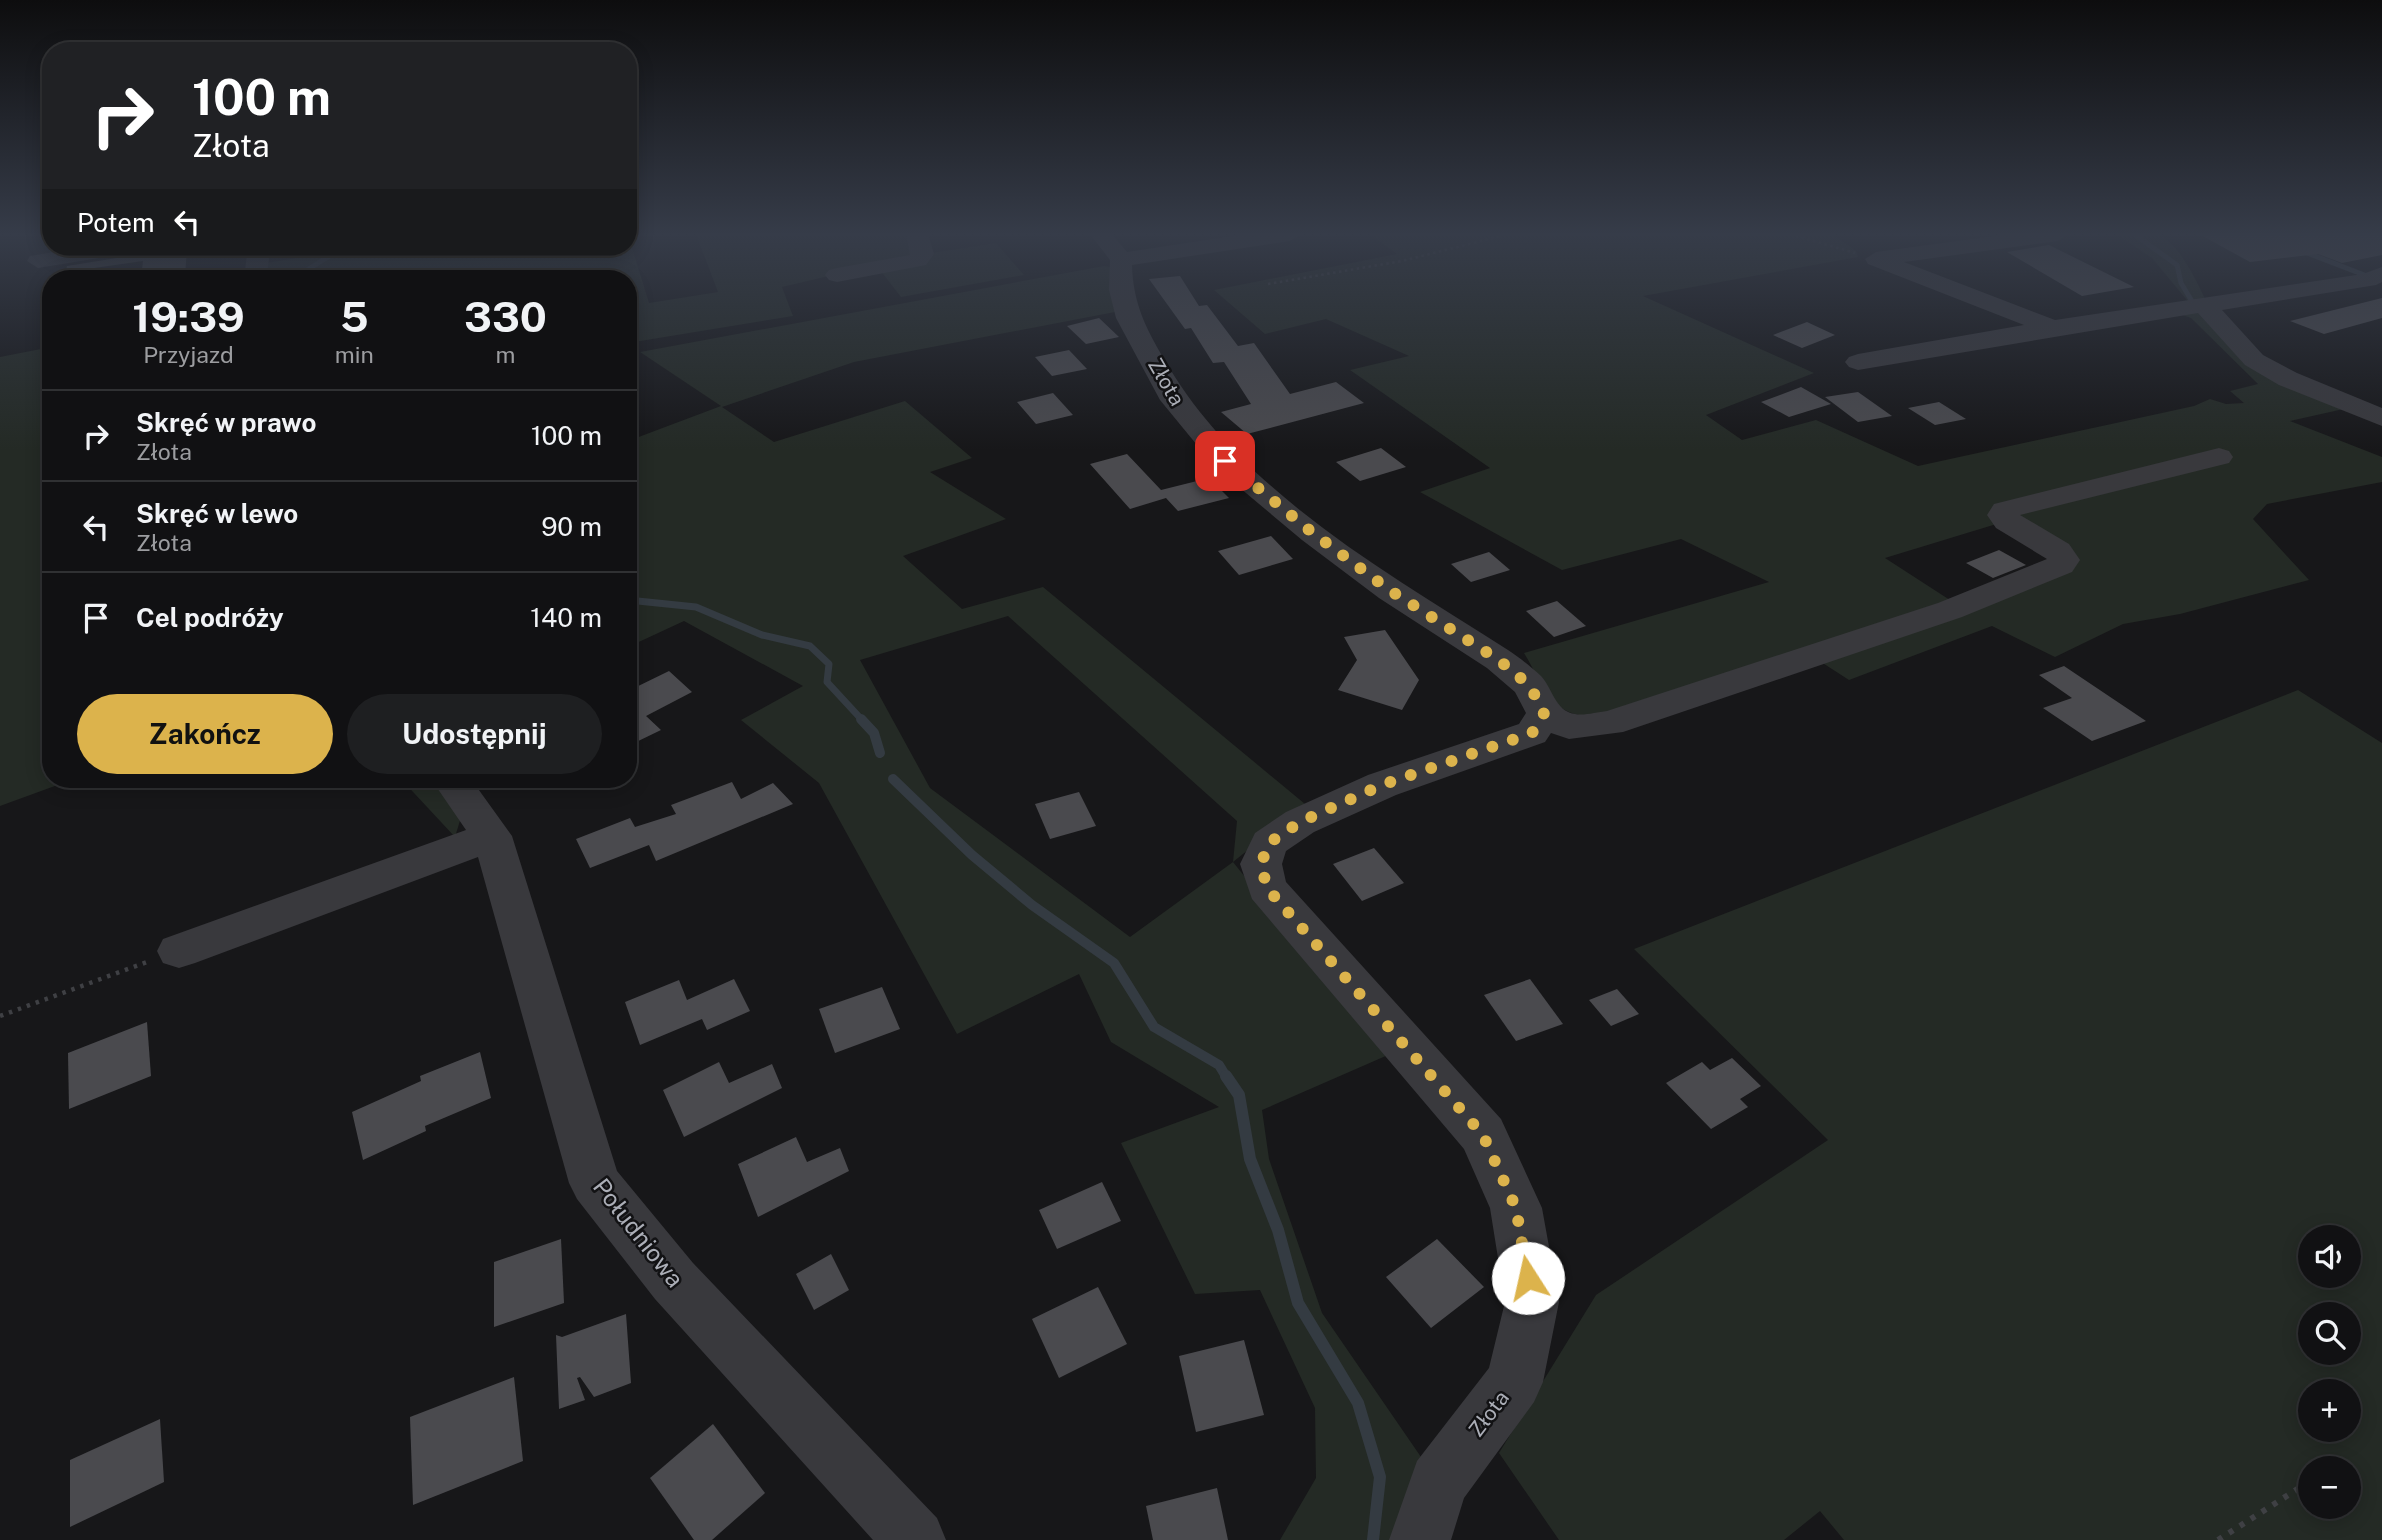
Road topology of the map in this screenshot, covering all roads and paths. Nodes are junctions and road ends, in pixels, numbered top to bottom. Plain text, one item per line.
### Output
1 (1125, 306) edge
2 (1996, 306) edge
3 (2205, 306) joint
4 (2053, 328) junction
5 (1858, 362) dead end
6 (2382, 418) edge
7 (2220, 457) dead end
8 (1544, 713) junction
9 (457, 788) edge
10 (492, 836) junction
11 (178, 951) joint
12 (0, 1016) edge
13 (2298, 1489) edge
14 (915, 1540) edge
15 (1420, 1540) edge
16 (2218, 1540) edge

1 - 8 street, Złota
2 - 4 street
3 - 4 street
3 - 6 street
4 - 5 street
7 - 8 street
8 - 15 street, Złota
9 - 10 street, Południowa
10 - 11 street
10 - 14 street, Południowa
11 - 12 path
13 - 16 path

